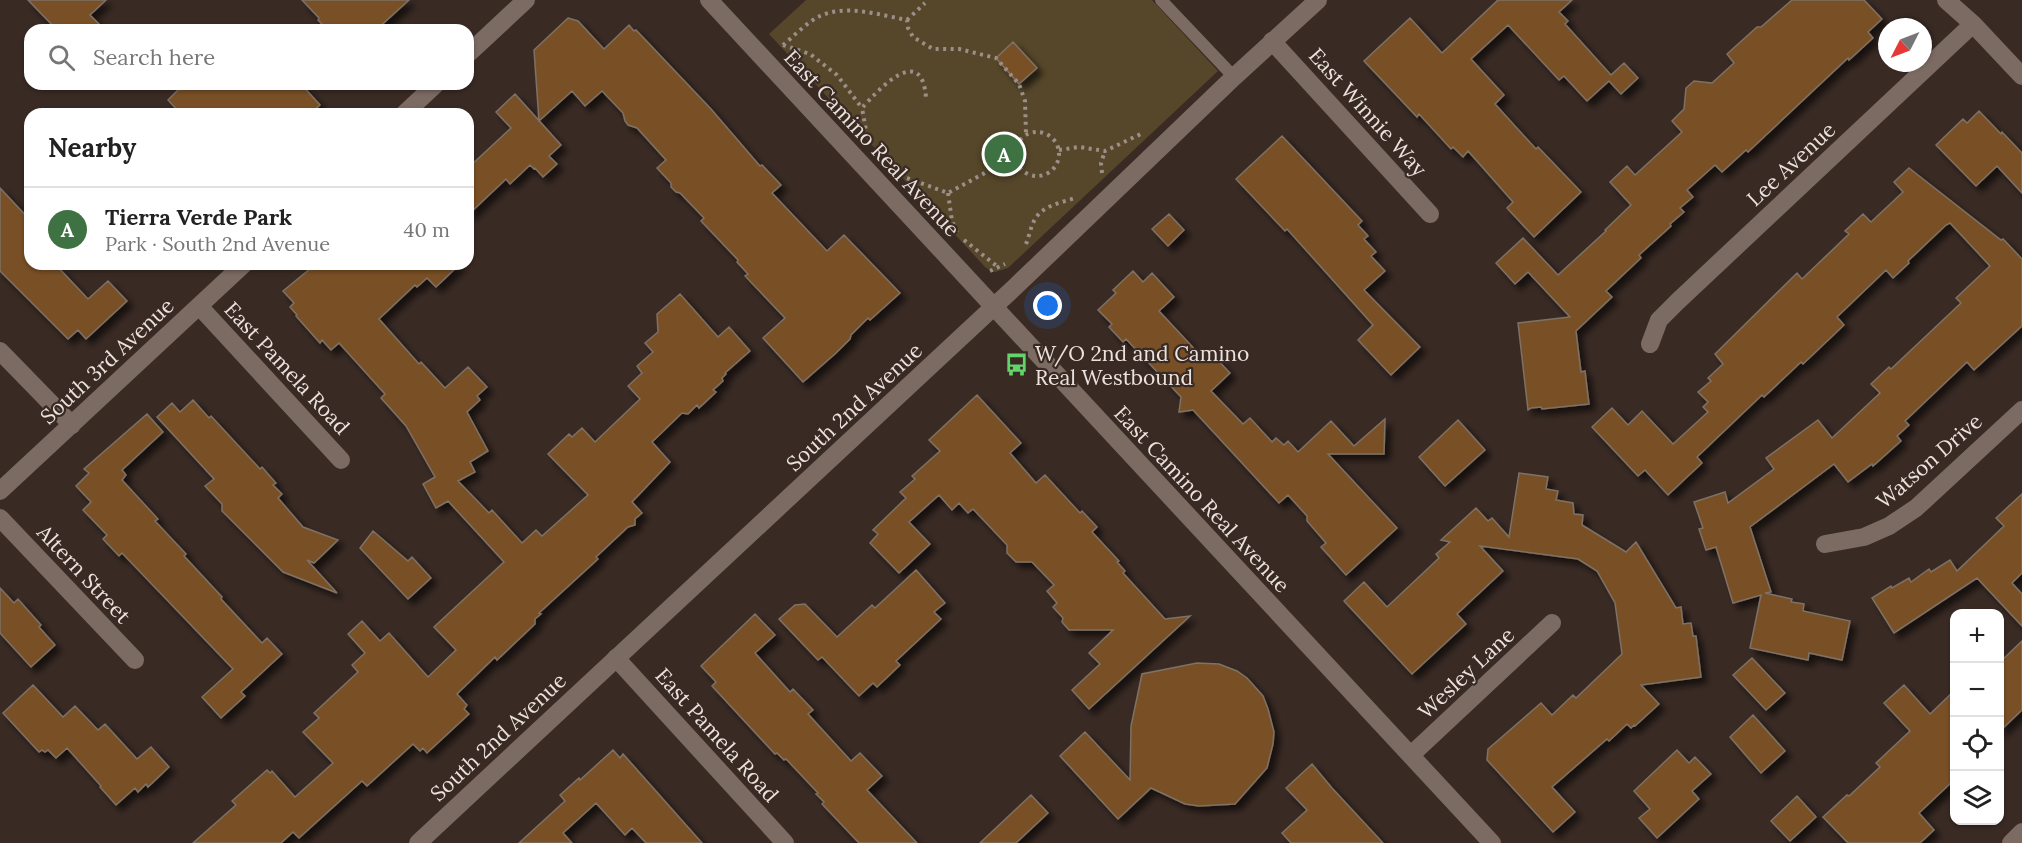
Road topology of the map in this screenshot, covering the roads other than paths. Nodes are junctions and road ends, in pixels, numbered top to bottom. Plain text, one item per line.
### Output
1 (526, 0) edge
2 (709, 0) edge
3 (1161, 0) edge
4 (1318, 0) edge
5 (1946, 0) edge
6 (1973, 24) junction
7 (1272, 41) junction
8 (474, 48) edge
9 (2022, 76) edge
10 (1234, 77) junction
11 (430, 90) edge
12 (410, 108) edge
13 (1430, 214) dead end
14 (238, 270) edge
15 (199, 306) junction
16 (993, 308) junction
17 (1650, 344) dead end
18 (0, 351) edge
19 (2022, 410) edge
20 (72, 425) junction
21 (342, 460) dead end
22 (0, 491) edge
23 (0, 518) edge
24 (1825, 544) dead end
25 (1552, 623) dead end
26 (616, 658) junction
27 (135, 660) dead end
28 (1411, 755) junction
29 (2022, 832) edge
30 (418, 843) edge
31 (785, 843) edge
32 (1492, 843) edge
33 (2010, 843) edge

1 - 8 street
2 - 16 street, East Camino Real Avenue
3 - 10 lane
4 - 7 street, South 2nd Avenue
5 - 6 street
6 - 9 street
6 - 17 street, Lee Avenue
7 - 10 street, South 2nd Avenue
7 - 13 street, East Winnie Way
10 - 16 street, South 2nd Avenue
11 - 12 street
14 - 15 street, South 3rd Avenue
15 - 20 street, South 3rd Avenue
15 - 21 street, East Pamela Road
16 - 26 street, South 2nd Avenue
16 - 28 street, East Camino Real Avenue
18 - 20 street
19 - 24 street, Watson Drive
20 - 22 street, South 3rd Avenue
23 - 27 street, Altern Street
25 - 28 street, Wesley Lane
26 - 30 street, South 2nd Avenue
26 - 31 street, East Pamela Road
28 - 32 street, East Camino Real Avenue
29 - 33 street

